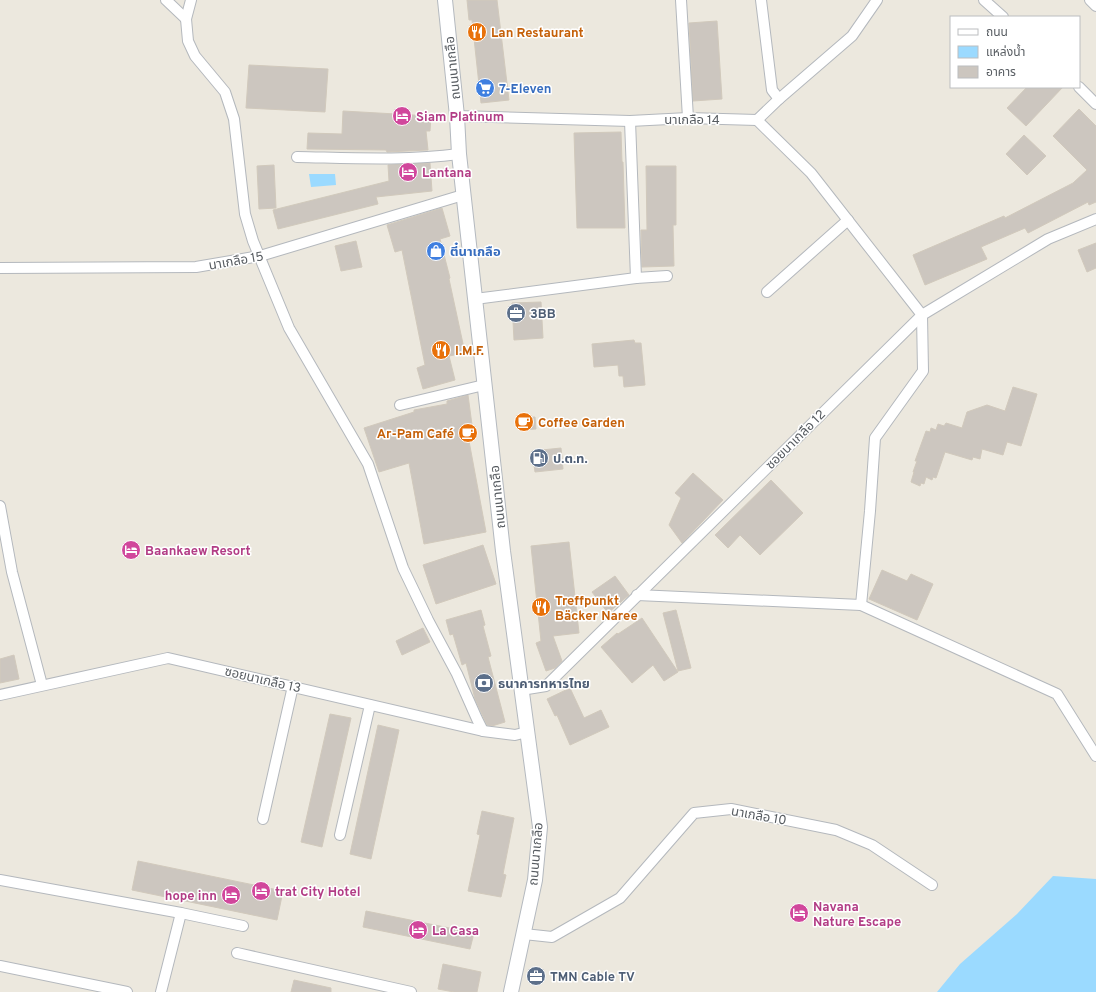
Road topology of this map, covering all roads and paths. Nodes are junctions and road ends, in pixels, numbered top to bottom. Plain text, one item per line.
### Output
1 (166, 0) edge
2 (192, 0) edge
3 (445, 0) edge
4 (681, 0) edge
5 (761, 0) edge
6 (877, 0) edge
7 (984, 0) edge
8 (1090, 0) edge
9 (1096, 6) edge
10 (1002, 16) edge
11 (186, 19) junction
12 (1080, 88) edge
13 (779, 99) junction
14 (1096, 104) edge
15 (457, 116) junction
16 (688, 118) junction
17 (757, 120) junction
18 (630, 121) junction
19 (459, 154) junction
20 (297, 157) dead end
21 (463, 195) junction
22 (1096, 219) edge
23 (848, 220) junction
24 (260, 256) junction
25 (0, 268) edge
26 (667, 276) dead end
27 (636, 278) junction
28 (767, 292) dead end
29 (475, 299) junction
30 (922, 315) junction
31 (484, 385) junction
32 (400, 405) dead end
33 (0, 506) edge
34 (637, 595) junction
35 (861, 605) junction
36 (42, 685) junction
37 (293, 686) junction
38 (521, 690) junction
39 (0, 695) edge
40 (370, 705) junction
41 (483, 731) junction
42 (527, 732) junction
43 (1096, 756) edge
44 (264, 819) dead end
45 (340, 835) dead end
46 (0, 880) edge
47 (932, 885) dead end
48 (181, 913) junction
49 (243, 926) dead end
50 (524, 934) junction
51 (237, 953) dead end
52 (0, 966) edge
53 (127, 992) edge
54 (161, 992) edge
55 (410, 992) edge
56 (511, 992) edge

1 - 11 street
2 - 11 street
3 - 15 street, ถนนนาเกลือ
4 - 16 street
5 - 13 street
6 - 13 street
7 - 10 street
8 - 9 street
11 - 24 street
12 - 14 street
13 - 17 street
15 - 18 street, นาเกลือ 14
15 - 19 street, ถนนนาเกลือ
16 - 17 street, นาเกลือ 14
16 - 18 street, นาเกลือ 14
17 - 23 street
18 - 27 street
19 - 20 street
19 - 21 street, ถนนนาเกลือ
21 - 24 street, นาเกลือ 15
21 - 29 street, ถนนนาเกลือ
22 - 30 street, ซอยนาเกลือ 12
23 - 28 street
23 - 30 street
24 - 25 street, นาเกลือ 15
24 - 41 street
26 - 27 street
27 - 29 street
29 - 31 street, ถนนนาเกลือ
30 - 34 street, ซอยนาเกลือ 12
30 - 35 street
31 - 32 street
31 - 38 street, ถนนนาเกลือ
33 - 36 street
34 - 35 street
34 - 38 street, ซอยนาเกลือ 12
35 - 43 street
36 - 37 street, ซอยนาเกลือ 13
36 - 39 street, ซอยนาเกลือ 13
37 - 40 street, ซอยนาเกลือ 13
37 - 44 street
38 - 42 street, ถนนนาเกลือ
40 - 41 street, ซอยนาเกลือ 13
40 - 45 street
41 - 42 street, ซอยนาเกลือ 13
42 - 50 street, ถนนนาเกลือ
46 - 48 street
47 - 50 street, นาเกลือ 10
48 - 49 street
48 - 54 street
50 - 56 street, ถนนนาเกลือ
51 - 55 street
52 - 53 street

